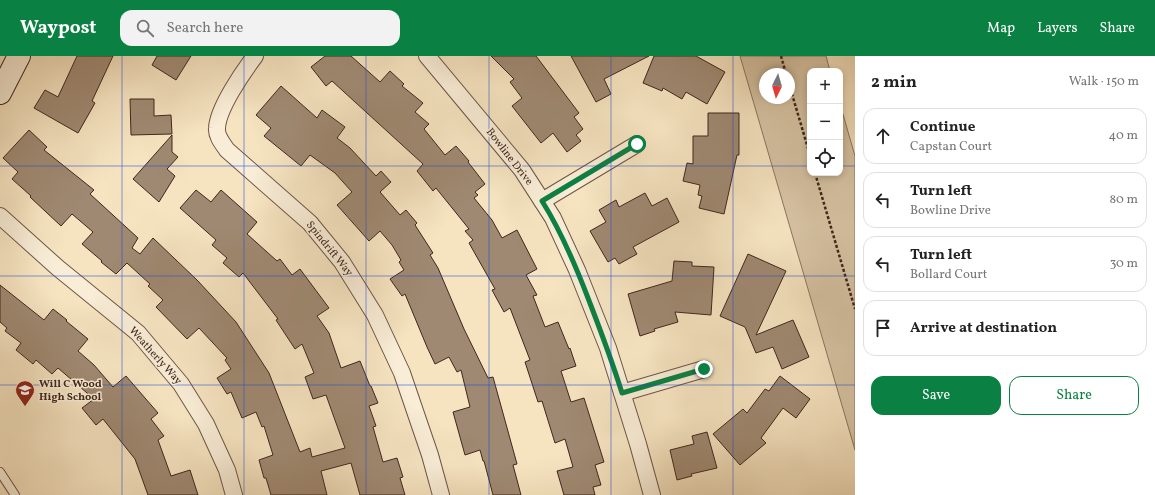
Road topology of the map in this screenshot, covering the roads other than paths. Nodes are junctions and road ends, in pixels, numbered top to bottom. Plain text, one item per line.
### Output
1 (19, 56) edge
2 (255, 56) edge
3 (427, 56) edge
4 (0, 92) edge
5 (637, 144) dead end
6 (542, 201) junction
7 (0, 216) edge
8 (704, 369) dead end
9 (622, 393) junction
10 (0, 472) edge
11 (15, 495) edge
12 (234, 495) edge
13 (441, 495) edge
14 (652, 495) edge

1 - 4 street
2 - 13 street, Spindrift Way
3 - 6 street, Bowline Drive
5 - 6 street
6 - 9 street, Bowline Drive
7 - 12 street, Weatherly Way
8 - 9 street
9 - 14 street, Bowline Drive
10 - 11 lane

